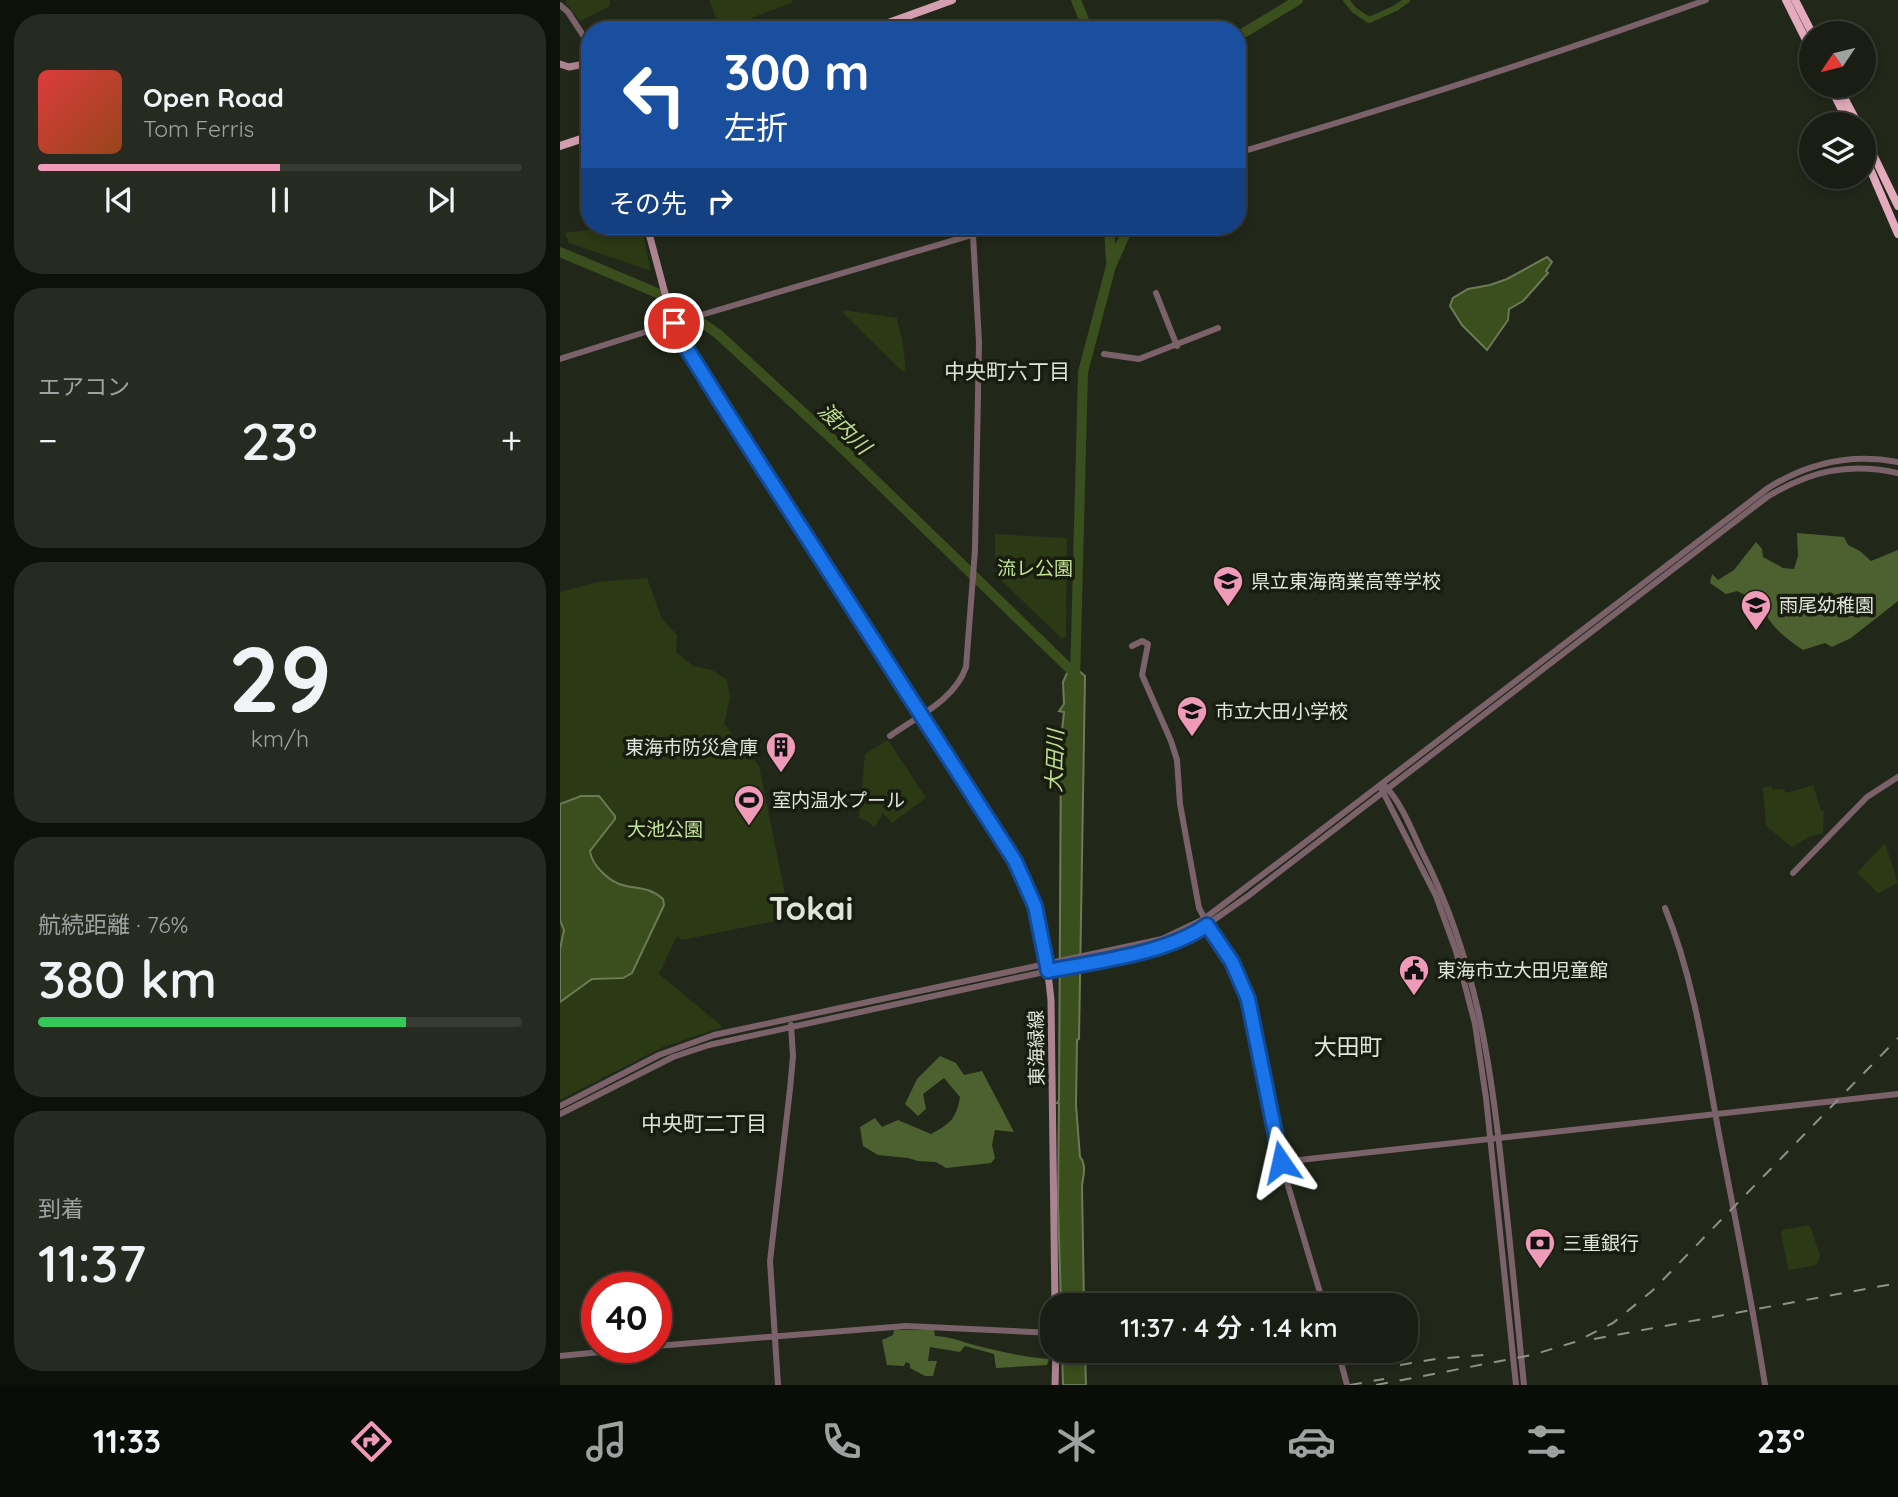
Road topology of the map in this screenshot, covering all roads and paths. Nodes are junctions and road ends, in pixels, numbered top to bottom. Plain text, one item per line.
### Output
1 (952, 0) edge
2 (1706, 0) edge
3 (1786, 0) edge
4 (1795, 0) edge
5 (560, 5) edge
6 (905, 21) edge
7 (1806, 21) edge
8 (1799, 26) edge
9 (581, 34) edge
10 (560, 64) edge
11 (581, 65) edge
12 (581, 139) edge
13 (560, 146) edge
14 (1246, 150) edge
15 (1876, 161) edge
16 (1876, 183) edge
17 (1898, 206) edge
18 (1898, 234) edge
19 (649, 235) edge
20 (973, 235) joint
21 (1156, 293) dead end
22 (674, 323) junction
23 (1218, 328) dead end
24 (1177, 346) junction
25 (1104, 354) dead end
26 (560, 359) edge
27 (1898, 462) edge
28 (1898, 473) edge
29 (1132, 646) dead end
30 (921, 714) junction
31 (890, 736) dead end
32 (1898, 776) edge
33 (1381, 785) junction
34 (1386, 792) junction
35 (1793, 873) dead end
36 (1665, 908) dead end
37 (1205, 922) junction
38 (1047, 962) junction
39 (1052, 970) junction
40 (789, 1018) junction
41 (791, 1026) junction
42 (1898, 1094) edge
43 (560, 1106) edge
44 (560, 1114) edge
45 (1716, 1115) junction
46 (1499, 1139) junction
47 (1490, 1140) junction
48 (1281, 1162) junction
49 (1055, 1293) edge
50 (1320, 1293) edge
51 (1040, 1332) edge
52 (774, 1336) junction
53 (672, 1345) edge
54 (581, 1354) edge
55 (560, 1356) edge
56 (1056, 1363) edge
57 (1341, 1363) edge
58 (778, 1385) edge
59 (1055, 1385) edge
60 (1347, 1385) edge
61 (1516, 1385) edge
62 (1524, 1385) edge
63 (1765, 1385) edge

1 - 6 main road
2 - 14 street
3 - 8 highway
4 - 7 highway
5 - 9 street
10 - 11 main road
12 - 13 main road
15 - 17 highway
16 - 18 highway
19 - 22 main road, 東海緑線
20 - 22 street
20 - 30 street
21 - 24 street
22 - 26 street
22 - 30 main road, 東海緑線
23 - 24 street
24 - 25 street
27 - 33 street
28 - 34 street
29 - 37 street
30 - 31 street
30 - 38 main road, 東海緑線
32 - 35 street
33 - 34 street
33 - 37 street
34 - 37 street
34 - 46 street
34 - 47 street
36 - 45 street
37 - 38 street
37 - 39 street
37 - 48 street
38 - 39 main road, 東海緑線
38 - 40 street
39 - 41 street
39 - 49 main road, 東海緑線
40 - 41 street
40 - 43 street
41 - 44 street
41 - 52 street
42 - 45 street
45 - 46 street
45 - 63 street
46 - 47 street
46 - 62 street
47 - 48 street
47 - 61 street
48 - 50 street
51 - 52 street
52 - 53 street
52 - 58 street
54 - 55 street
56 - 59 main road
57 - 60 street

